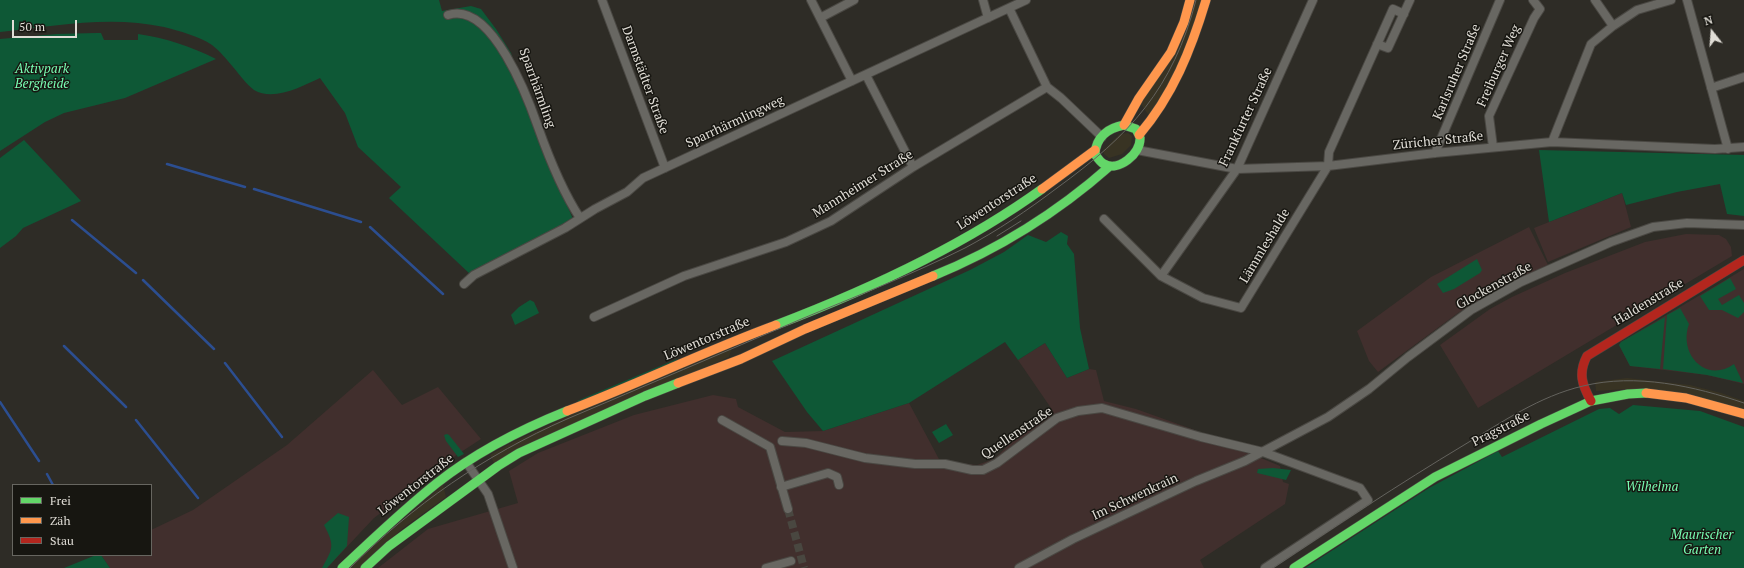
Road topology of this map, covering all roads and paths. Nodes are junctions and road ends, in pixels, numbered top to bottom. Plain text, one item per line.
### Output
1 (602, 0) edge
2 (811, 0) edge
3 (854, 0) edge
4 (983, 0) edge
5 (1026, 0) edge
6 (1190, 0) edge
7 (1206, 0) edge
8 (1313, 0) edge
9 (1410, 0) edge
10 (1500, 0) edge
11 (1533, 0) edge
12 (1595, 0) edge
13 (1671, 0) edge
14 (1687, 0) edge
15 (455, 6) dead end
16 (1009, 8) junction
17 (1404, 14) junction
18 (448, 15) dead end
19 (820, 18) junction
20 (988, 18) junction
21 (1613, 26) junction
22 (497, 28) dead end
23 (1377, 44) junction
24 (866, 75) junction
25 (1744, 77) edge
26 (852, 81) junction
27 (1047, 87) junction
28 (1711, 88) junction
29 (1124, 125) junction
30 (1139, 135) junction
31 (1102, 137) junction
32 (1552, 142) junction
33 (1494, 147) junction
34 (1744, 147) edge
35 (1728, 149) junction
36 (1095, 150) junction
37 (1137, 150) junction
38 (1435, 153) junction
39 (1110, 166) junction
40 (1328, 166) junction
41 (912, 167) junction
42 (665, 168) junction
43 (1237, 169) junction
44 (580, 218) junction
45 (1104, 219) dead end
46 (1744, 225) edge
47 (1744, 260) edge
48 (1161, 276) junction
49 (464, 284) dead end
50 (594, 317) dead end
51 (1591, 401) junction
52 (1744, 414) edge
53 (722, 420) dead end
54 (782, 440) dead end
55 (1263, 452) junction
56 (466, 462) junction
57 (480, 480) junction
58 (839, 485) dead end
59 (781, 487) junction
60 (788, 509) tunnel mouth
61 (791, 561) dead end
62 (342, 568) edge
63 (365, 568) edge
64 (513, 568) edge
65 (766, 568) edge
66 (1019, 568) edge
67 (1265, 568) edge
68 (1294, 568) edge

1 - 42 street, Darmstädter Straße
2 - 19 street
3 - 19 street
4 - 20 street
5 - 16 street, Sparrhärmlingweg
6 - 29 main road
7 - 30 main road
8 - 43 street, Frankfurter Straße
9 - 17 street
10 - 38 street, Karlsruher Straße
11 - 33 street, Freiburger Weg
12 - 21 street
13 - 21 street
14 - 28 street
15 - 18 street
16 - 20 street, Sparrhärmlingweg
16 - 27 street
17 - 23 street
17 - 23 street, Lämmleshalde
19 - 26 street
20 - 24 street, Sparrhärmlingweg
21 - 32 street
22 - 44 street, Sparrhärmling
23 - 40 street, Lämmleshalde
24 - 26 street, Sparrhärmlingweg
24 - 41 street
25 - 28 street
26 - 42 street, Sparrhärmlingweg
27 - 31 street
27 - 41 street, Mannheimer Straße
28 - 35 street
29 - 30 main road
29 - 31 main road
30 - 37 main road
31 - 36 main road, Löwentorstraße
32 - 33 street, Züricher Straße
32 - 35 street, Züricher Straße
33 - 38 street, Züricher Straße
34 - 35 street, Züricher Straße
36 - 39 main road
36 - 56 main road, Löwentorstraße
37 - 39 main road
37 - 43 street, Züricher Straße
38 - 40 street, Züricher Straße
39 - 57 main road
40 - 43 street, Züricher Straße
40 - 48 street, Lämmleshalde
41 - 50 street, Mannheimer Straße
42 - 44 street, Sparrhärmlingweg
43 - 48 street, Frankfurter Straße
44 - 49 street, Sparrhärmlingweg
45 - 48 street, Lämmleshalde
46 - 55 street, Glockenstraße
47 - 51 main road, Haldenstraße
51 - 52 main road, Pragstraße
51 - 68 main road, Pragstraße
53 - 59 street
54 - 55 street, Quellenstraße
55 - 66 street, Im Schwenkrain
55 - 67 street, Quellenstraße
56 - 57 street
56 - 62 main road, Löwentorstraße
57 - 63 main road
57 - 64 street
58 - 59 street
59 - 60 street
61 - 65 street

